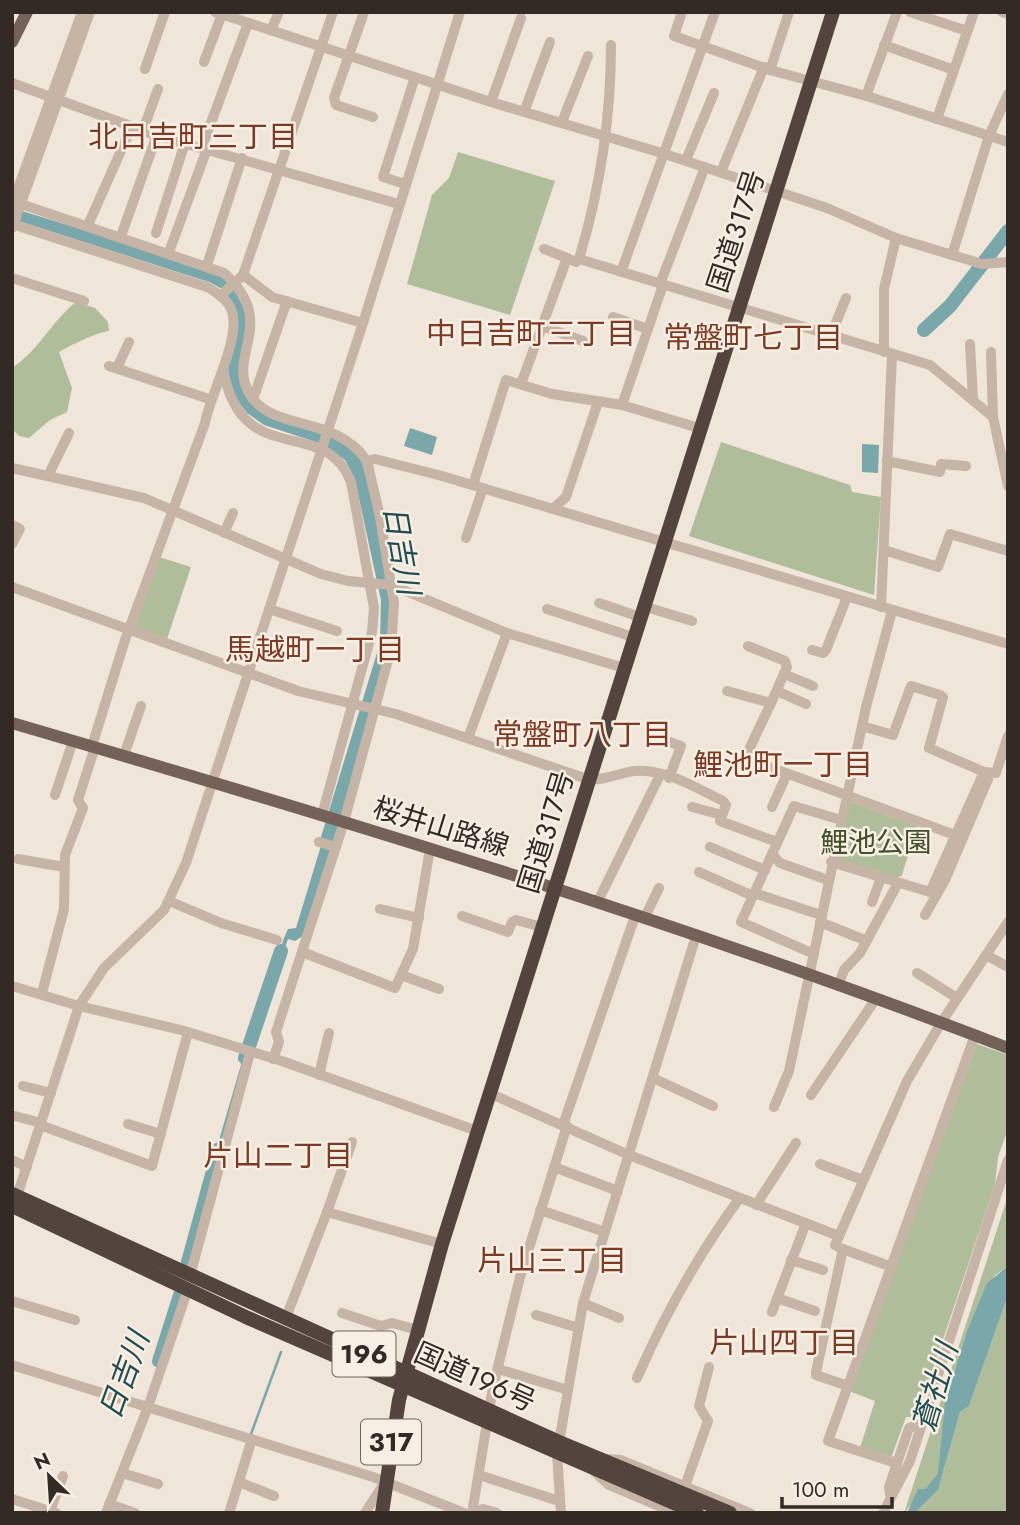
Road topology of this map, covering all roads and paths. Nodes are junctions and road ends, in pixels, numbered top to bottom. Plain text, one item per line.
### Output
1 (27, 12) edge
2 (82, 12) edge
3 (90, 12) edge
4 (165, 12) edge
5 (279, 12) edge
6 (332, 12) edge
7 (364, 12) edge
8 (460, 12) edge
9 (682, 12) edge
10 (715, 12) edge
11 (789, 12) edge
12 (833, 12) edge
13 (897, 12) edge
14 (910, 12) edge
15 (974, 12) edge
16 (1002, 12) edge
17 (218, 13) edge
18 (1008, 14) edge
19 (521, 18) dead end
20 (248, 23) junction
21 (271, 30) junction
22 (967, 31) junction
23 (550, 41) dead end
24 (12, 42) edge
25 (611, 45) dead end
26 (884, 45) junction
27 (705, 46) junction
28 (322, 47) junction
29 (349, 56) junction
30 (588, 56) dead end
31 (204, 62) dead end
32 (145, 69) dead end
33 (767, 69) junction
34 (954, 70) junction
35 (415, 77) junction
36 (811, 82) junction
37 (12, 83) edge
38 (436, 84) junction
39 (158, 89) dead end
40 (714, 93) dead end
41 (1008, 94) edge
42 (866, 96) junction
43 (55, 97) junction
44 (491, 102) junction
45 (524, 112) junction
46 (373, 117) dead end
47 (937, 119) junction
48 (562, 122) junction
49 (132, 126) junction
50 (143, 130) junction
51 (157, 135) junction
52 (606, 135) junction
53 (989, 136) junction
54 (1008, 142) edge
55 (185, 143) junction
56 (205, 148) junction
57 (665, 153) junction
58 (242, 158) junction
59 (686, 160) junction
60 (705, 167) junction
61 (280, 168) junction
62 (721, 172) junction
63 (405, 184) junction
64 (775, 191) junction
65 (15, 203) edge
66 (399, 204) junction
67 (13, 225) edge
68 (88, 225) junction
69 (156, 233) dead end
70 (121, 236) junction
71 (896, 238) junction
72 (544, 249) dead end
73 (169, 251) junction
74 (952, 254) junction
75 (567, 258) junction
76 (579, 259) junction
77 (1008, 261) edge
78 (207, 265) junction
79 (621, 272) junction
80 (12, 278) edge
81 (237, 280) junction
82 (662, 285) junction
83 (220, 295) junction
84 (846, 298) dead end
85 (84, 301) dead end
86 (288, 301) junction
87 (738, 307) junction
88 (613, 317) dead end
89 (363, 323) junction
90 (542, 326) junction
91 (648, 329) junction
92 (831, 335) junction
93 (583, 341) dead end
94 (129, 342) dead end
95 (970, 344) dead end
96 (991, 352) dead end
97 (888, 353) junction
98 (223, 369) junction
99 (521, 384) junction
100 (250, 395) junction
101 (209, 399) junction
102 (973, 399) junction
103 (231, 401) junction
104 (598, 402) junction
105 (622, 405) junction
106 (993, 417) junction
107 (699, 428) junction
108 (327, 430) junction
109 (69, 433) dead end
110 (321, 449) junction
111 (367, 461) junction
112 (887, 461) junction
113 (967, 466) dead end
114 (12, 468) edge
115 (48, 476) junction
116 (1008, 486) edge
117 (478, 487) junction
118 (554, 508) junction
119 (172, 510) junction
120 (233, 513) dead end
121 (12, 525) edge
122 (223, 533) junction
123 (466, 538) dead end
124 (663, 540) junction
125 (12, 544) edge
126 (884, 550) junction
127 (1008, 551) edge
128 (284, 560) junction
129 (369, 584) junction
130 (390, 585) junction
131 (12, 587) edge
132 (847, 597) junction
133 (599, 603) dead end
134 (269, 609) junction
135 (547, 609) dead end
136 (887, 609) junction
137 (641, 612) junction
138 (692, 621) dead end
139 (131, 631) junction
140 (337, 631) dead end
141 (507, 633) junction
142 (633, 637) junction
143 (1008, 644) edge
144 (748, 646) dead end
145 (812, 650) dead end
146 (624, 668) junction
147 (248, 674) junction
148 (784, 674) junction
149 (813, 686) dead end
150 (727, 691) dead end
151 (776, 691) junction
152 (771, 703) junction
153 (355, 704) junction
154 (806, 704) dead end
155 (141, 706) dead end
156 (374, 708) junction
157 (12, 723) edge
158 (862, 726) junction
159 (1008, 736) edge
160 (655, 737) dead end
161 (468, 738) junction
162 (73, 741) junction
163 (94, 747) junction
164 (124, 755) junction
165 (987, 772) junction
166 (787, 774) junction
167 (665, 776) junction
168 (587, 779) junction
169 (214, 781) junction
170 (55, 795) dead end
171 (846, 795) junction
172 (692, 807) dead end
173 (772, 807) dead end
174 (322, 815) junction
175 (722, 815) junction
176 (841, 820) junction
177 (343, 822) junction
178 (959, 837) junction
179 (318, 842) dead end
180 (777, 842) junction
181 (335, 847) junction
182 (710, 847) dead end
183 (430, 849) junction
184 (772, 854) junction
185 (18, 859) dead end
186 (831, 862) junction
187 (64, 867) junction
188 (765, 870) junction
189 (699, 872) dead end
190 (881, 878) junction
191 (828, 880) junction
192 (898, 883) junction
193 (555, 888) junction
194 (659, 888) dead end
195 (754, 894) junction
196 (169, 901) junction
197 (872, 902) dead end
198 (597, 903) junction
199 (380, 909) dead end
200 (925, 915) dead end
201 (462, 916) dead end
202 (419, 918) junction
203 (639, 918) junction
204 (821, 918) junction
205 (1008, 922) edge
206 (542, 928) junction
207 (696, 936) junction
208 (862, 939) dead end
209 (277, 940) dead end
210 (302, 952) junction
211 (814, 954) junction
212 (986, 955) junction
213 (1008, 967) edge
214 (917, 973) dead end
215 (401, 975) junction
216 (810, 976) junction
217 (12, 986) edge
218 (838, 986) junction
219 (439, 989) dead end
220 (42, 993) junction
221 (957, 998) junction
222 (876, 1000) junction
223 (79, 1006) junction
224 (941, 1023) junction
225 (188, 1032) junction
226 (329, 1034) dead end
227 (975, 1035) junction
228 (1008, 1048) edge
229 (247, 1052) junction
230 (273, 1059) junction
231 (319, 1075) junction
232 (653, 1078) junction
233 (23, 1086) dead end
234 (51, 1093) junction
235 (489, 1093) junction
236 (811, 1096) dead end
237 (713, 1106) dead end
238 (774, 1107) dead end
239 (15, 1115) dead end
240 (41, 1124) junction
241 (128, 1124) dead end
242 (565, 1126) junction
243 (477, 1131) junction
244 (161, 1134) junction
245 (352, 1142) dead end
246 (796, 1143) dead end
247 (629, 1155) junction
248 (12, 1160) edge
249 (1008, 1160) edge
250 (820, 1164) dead end
251 (27, 1167) junction
252 (554, 1167) junction
253 (863, 1180) junction
254 (618, 1191) junction
255 (739, 1199) junction
256 (14, 1203) edge
257 (757, 1205) junction
258 (540, 1210) junction
259 (327, 1212) junction
260 (806, 1223) junction
261 (605, 1232) junction
262 (839, 1236) junction
263 (442, 1244) junction
264 (843, 1249) junction
265 (792, 1260) junction
266 (891, 1267) junction
267 (823, 1270) dead end
268 (189, 1283) junction
269 (777, 1298) junction
270 (12, 1301) edge
271 (583, 1303) junction
272 (772, 1311) dead end
273 (814, 1311) dead end
274 (342, 1313) dead end
275 (536, 1315) dead end
276 (619, 1318) dead end
277 (75, 1320) dead end
278 (285, 1320) junction
279 (579, 1328) junction
280 (418, 1330) junction
281 (12, 1366) edge
282 (709, 1367) dead end
283 (498, 1368) junction
284 (637, 1378) dead end
285 (404, 1379) junction
286 (848, 1386) junction
287 (568, 1390) junction
288 (148, 1407) junction
289 (489, 1416) junction
290 (920, 1424) junction
291 (253, 1440) junction
292 (558, 1448) junction
293 (594, 1463) junction
294 (896, 1463) junction
295 (122, 1473) junction
296 (479, 1475) junction
297 (63, 1476) dead end
298 (239, 1482) junction
299 (385, 1482) junction
300 (158, 1484) dead end
301 (685, 1486) junction
302 (890, 1495) junction
303 (274, 1496) dead end
304 (12, 1499) edge
305 (559, 1501) junction
306 (108, 1508) edge
307 (724, 1510) edge
308 (53, 1512) edge
309 (135, 1513) edge
310 (229, 1513) edge
311 (365, 1513) edge
312 (382, 1513) edge
313 (464, 1513) edge
314 (472, 1513) edge
315 (497, 1513) edge
316 (561, 1513) edge
317 (675, 1513) edge
318 (697, 1513) edge
319 (750, 1513) edge
320 (883, 1513) edge

1 - 24 main road
2 - 43 street
3 - 43 street
4 - 32 street
5 - 21 street
6 - 28 street
7 - 29 street
8 - 38 street
9 - 27 street
10 - 27 street
11 - 33 street
12 - 36 highway, 国道317号 / 317
13 - 26 street
14 - 22 street
15 - 22 street
16 - 18 street
17 - 20 street
17 - 31 street
19 - 44 street
20 - 21 street
20 - 56 street
21 - 28 street
22 - 34 street
23 - 45 street
25 - 52 street
26 - 34 street
26 - 42 street
27 - 33 street
27 - 57 street
28 - 29 street
28 - 61 street
29 - 35 street
29 - 46 street
30 - 48 street
33 - 36 street
33 - 62 street
34 - 47 street
35 - 38 street
35 - 63 street
36 - 42 street
36 - 64 highway, 国道317号 / 317
37 - 43 street
38 - 44 street
38 - 63 street
39 - 50 street
40 - 59 street
41 - 53 street
42 - 47 street
43 - 49 street
43 - 65 street
44 - 45 street
45 - 48 street
47 - 53 street
48 - 52 street
49 - 50 street
49 - 68 street
50 - 51 street
51 - 55 street
51 - 70 street
52 - 57 street
52 - 76 street
53 - 54 street
53 - 74 street
55 - 56 street
55 - 69 street
56 - 58 street
56 - 73 street
57 - 59 street
57 - 79 street
58 - 61 street
58 - 78 street
59 - 60 street
60 - 62 street
60 - 82 street
61 - 66 street
61 - 81 street
62 - 64 street
63 - 66 street
64 - 71 street
64 - 87 highway, 国道317号 / 317
65 - 67 street
65 - 68 street
66 - 89 street
67 - 83 street
68 - 70 street
70 - 73 street
71 - 74 street
71 - 97 street
72 - 75 street
73 - 78 street
74 - 77 street
75 - 76 street
75 - 90 street
76 - 79 street
78 - 81 street
79 - 82 street
80 - 85 street
81 - 83 street
81 - 86 street
81 - 100 street
82 - 87 street
82 - 91 street
83 - 98 street
84 - 92 street
86 - 89 street
86 - 100 street
87 - 92 street
87 - 107 highway, 国道317号 / 317
88 - 91 street
89 - 108 street
90 - 93 street
90 - 99 street
91 - 105 street
92 - 97 street
94 - 101 street
95 - 102 street
96 - 106 street
97 - 102 street
97 - 112 street
98 - 101 street
98 - 103 street
99 - 104 street
99 - 117 street
100 - 103 street
100 - 108 street
101 - 119 street
102 - 106 street
103 - 110 street
104 - 105 street
104 - 118 street
105 - 107 street
106 - 116 street
107 - 124 highway, 国道317号 / 317
108 - 110 street
108 - 111 street
109 - 115 street
110 - 128 street
110 - 129 street
111 - 117 street
111 - 130 street
112 - 113 street
112 - 126 street
114 - 115 street
115 - 119 street
117 - 118 street
117 - 123 street
118 - 124 street
119 - 122 street
119 - 139 street
120 - 122 street
121 - 125 street
122 - 128 street
124 - 132 street
124 - 137 highway, 国道317号 / 317
126 - 127 street
126 - 136 street
128 - 129 street
128 - 134 street
129 - 130 street
129 - 153 street
130 - 141 street
130 - 156 street
131 - 139 street
132 - 136 street
132 - 145 street
133 - 137 street
134 - 140 street
134 - 147 street
135 - 142 street
136 - 143 street
136 - 158 street
137 - 138 street
137 - 142 highway, 国道317号 / 317
139 - 147 street
139 - 163 street
141 - 146 street
141 - 161 street
142 - 146 highway, 国道317号 / 317
144 - 148 street
146 - 168 highway, 国道317号 / 317
147 - 153 street
147 - 169 street
148 - 149 street
148 - 151 street
150 - 152 street
151 - 152 street
151 - 154 street
152 - 166 street
153 - 156 street
153 - 174 street
155 - 164 street
156 - 161 street
156 - 177 street
157 - 162 main road, 桜井山路線
158 - 165 street
158 - 171 street
159 - 165 street
160 - 167 street
161 - 168 street
162 - 163 main road, 桜井山路線
162 - 170 street
163 - 164 main road, 桜井山路線
163 - 187 street
164 - 169 main road, 桜井山路線
165 - 178 street
166 - 171 street
166 - 173 street
167 - 168 street
167 - 175 street
167 - 198 street
168 - 193 highway, 国道317号 / 317
169 - 174 main road, 桜井山路線
169 - 196 street
171 - 176 street
171 - 178 street
172 - 175 street
174 - 177 main road, 桜井山路線
175 - 180 street
176 - 180 street
176 - 186 street
177 - 181 street
177 - 183 main road, 桜井山路線
178 - 192 street
178 - 200 street
179 - 181 street
180 - 184 street
181 - 210 street
182 - 188 street
183 - 193 main road, 桜井山路線
183 - 202 street
184 - 188 street
184 - 191 street
185 - 187 street
186 - 190 street
186 - 191 street
187 - 220 street
188 - 195 street
189 - 195 street
190 - 192 street
190 - 197 street
191 - 204 street
192 - 218 street
193 - 198 main road, 桜井山路線
193 - 206 highway, 国道317号 / 317
194 - 203 street
195 - 204 street
195 - 211 street
196 - 209 street
196 - 223 street
198 - 203 main road, 桜井山路線
199 - 202 street
201 - 206 street
202 - 215 street
203 - 207 main road, 桜井山路線
203 - 242 street
204 - 208 street
204 - 211 street
205 - 212 street
206 - 235 highway, 国道317号 / 317
207 - 216 main road, 桜井山路線
207 - 232 street
210 - 215 street
210 - 230 street
211 - 216 street
212 - 213 street
212 - 221 street
214 - 221 street
215 - 219 street
216 - 218 main road, 桜井山路線
216 - 238 street
217 - 220 street
218 - 222 main road, 桜井山路線
220 - 223 street
221 - 224 street
222 - 224 main road, 桜井山路線
222 - 236 street
223 - 225 street
223 - 234 street
224 - 227 main road, 桜井山路線
224 - 253 street
225 - 229 street
225 - 244 street
226 - 231 street
227 - 228 main road, 桜井山路線
227 - 266 street
229 - 230 street
229 - 268 street
230 - 231 street
231 - 243 street
232 - 237 street
232 - 247 street
233 - 234 street
234 - 240 street
235 - 242 street
235 - 243 highway, 国道317号 / 317
239 - 240 street
240 - 244 street
240 - 251 street
241 - 244 street
242 - 247 street
242 - 252 street
243 - 263 highway, 国道317号 / 317
245 - 259 street
246 - 257 street
247 - 254 street
247 - 255 street
248 - 251 street
249 - 290 street
250 - 253 street
251 - 256 street
252 - 254 street
252 - 258 street
253 - 262 street
254 - 261 street
255 - 257 street
255 - 284 street
256 - 268 highway, 国道196号 / 196
257 - 260 street
258 - 261 street
258 - 283 street
259 - 263 street
259 - 278 street
260 - 262 street
260 - 265 street
261 - 271 street
262 - 264 street
263 - 280 highway, 国道317号 / 317
264 - 266 street
264 - 286 street
265 - 267 street
265 - 269 street
266 - 286 street
268 - 278 highway, 国道196号 / 196
268 - 285 highway, 国道196号 / 196
268 - 288 street
269 - 272 street
269 - 273 street
270 - 277 street
271 - 276 street
271 - 279 street
274 - 280 street
275 - 279 street
278 - 285 highway, 国道196号 / 196
279 - 287 street
280 - 285 highway, 国道317号 / 317
281 - 288 street
282 - 301 street
283 - 287 street
283 - 289 street
285 - 289 highway, 国道196号 / 196
285 - 299 highway, 国道317号 / 317
286 - 294 street
287 - 292 street
288 - 291 street
288 - 295 street
289 - 292 highway, 国道196号 / 196
289 - 296 street
290 - 294 street
290 - 302 street
291 - 298 street
291 - 299 street
292 - 293 highway, 国道196号 / 196
292 - 305 street
293 - 301 street
293 - 307 highway, 国道196号 / 196
293 - 317 street
293 - 318 highway, 国道196号 / 196
294 - 302 street
295 - 300 street
295 - 306 street
296 - 305 street
296 - 314 street
297 - 308 street
298 - 303 street
298 - 310 street
299 - 311 street
299 - 312 highway, 国道317号 / 317
299 - 313 street
301 - 319 street
302 - 320 street
304 - 308 street
305 - 316 street
306 - 309 street
314 - 315 street

